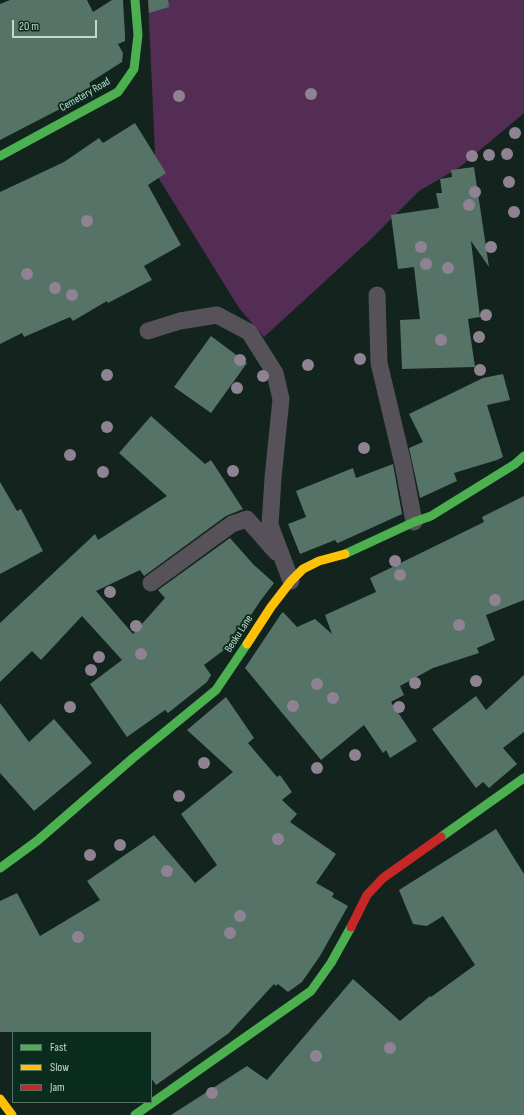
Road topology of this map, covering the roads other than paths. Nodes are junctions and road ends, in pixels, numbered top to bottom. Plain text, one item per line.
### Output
1 (135, 0) edge
2 (0, 156) edge
3 (377, 295) dead end
4 (148, 331) dead end
5 (524, 456) edge
6 (414, 522) junction
7 (283, 560) junction
8 (291, 581) junction
9 (151, 583) dead end
10 (524, 778) edge
11 (0, 868) edge
12 (0, 1099) edge
13 (12, 1115) edge
14 (135, 1115) edge

1 - 2 street, Cemetery Road
3 - 6 lane
4 - 7 lane
5 - 6 street, Beoku Lane
6 - 8 street, Beoku Lane
7 - 8 lane
7 - 9 lane
8 - 11 street, Beoku Lane
10 - 14 street
12 - 13 street

